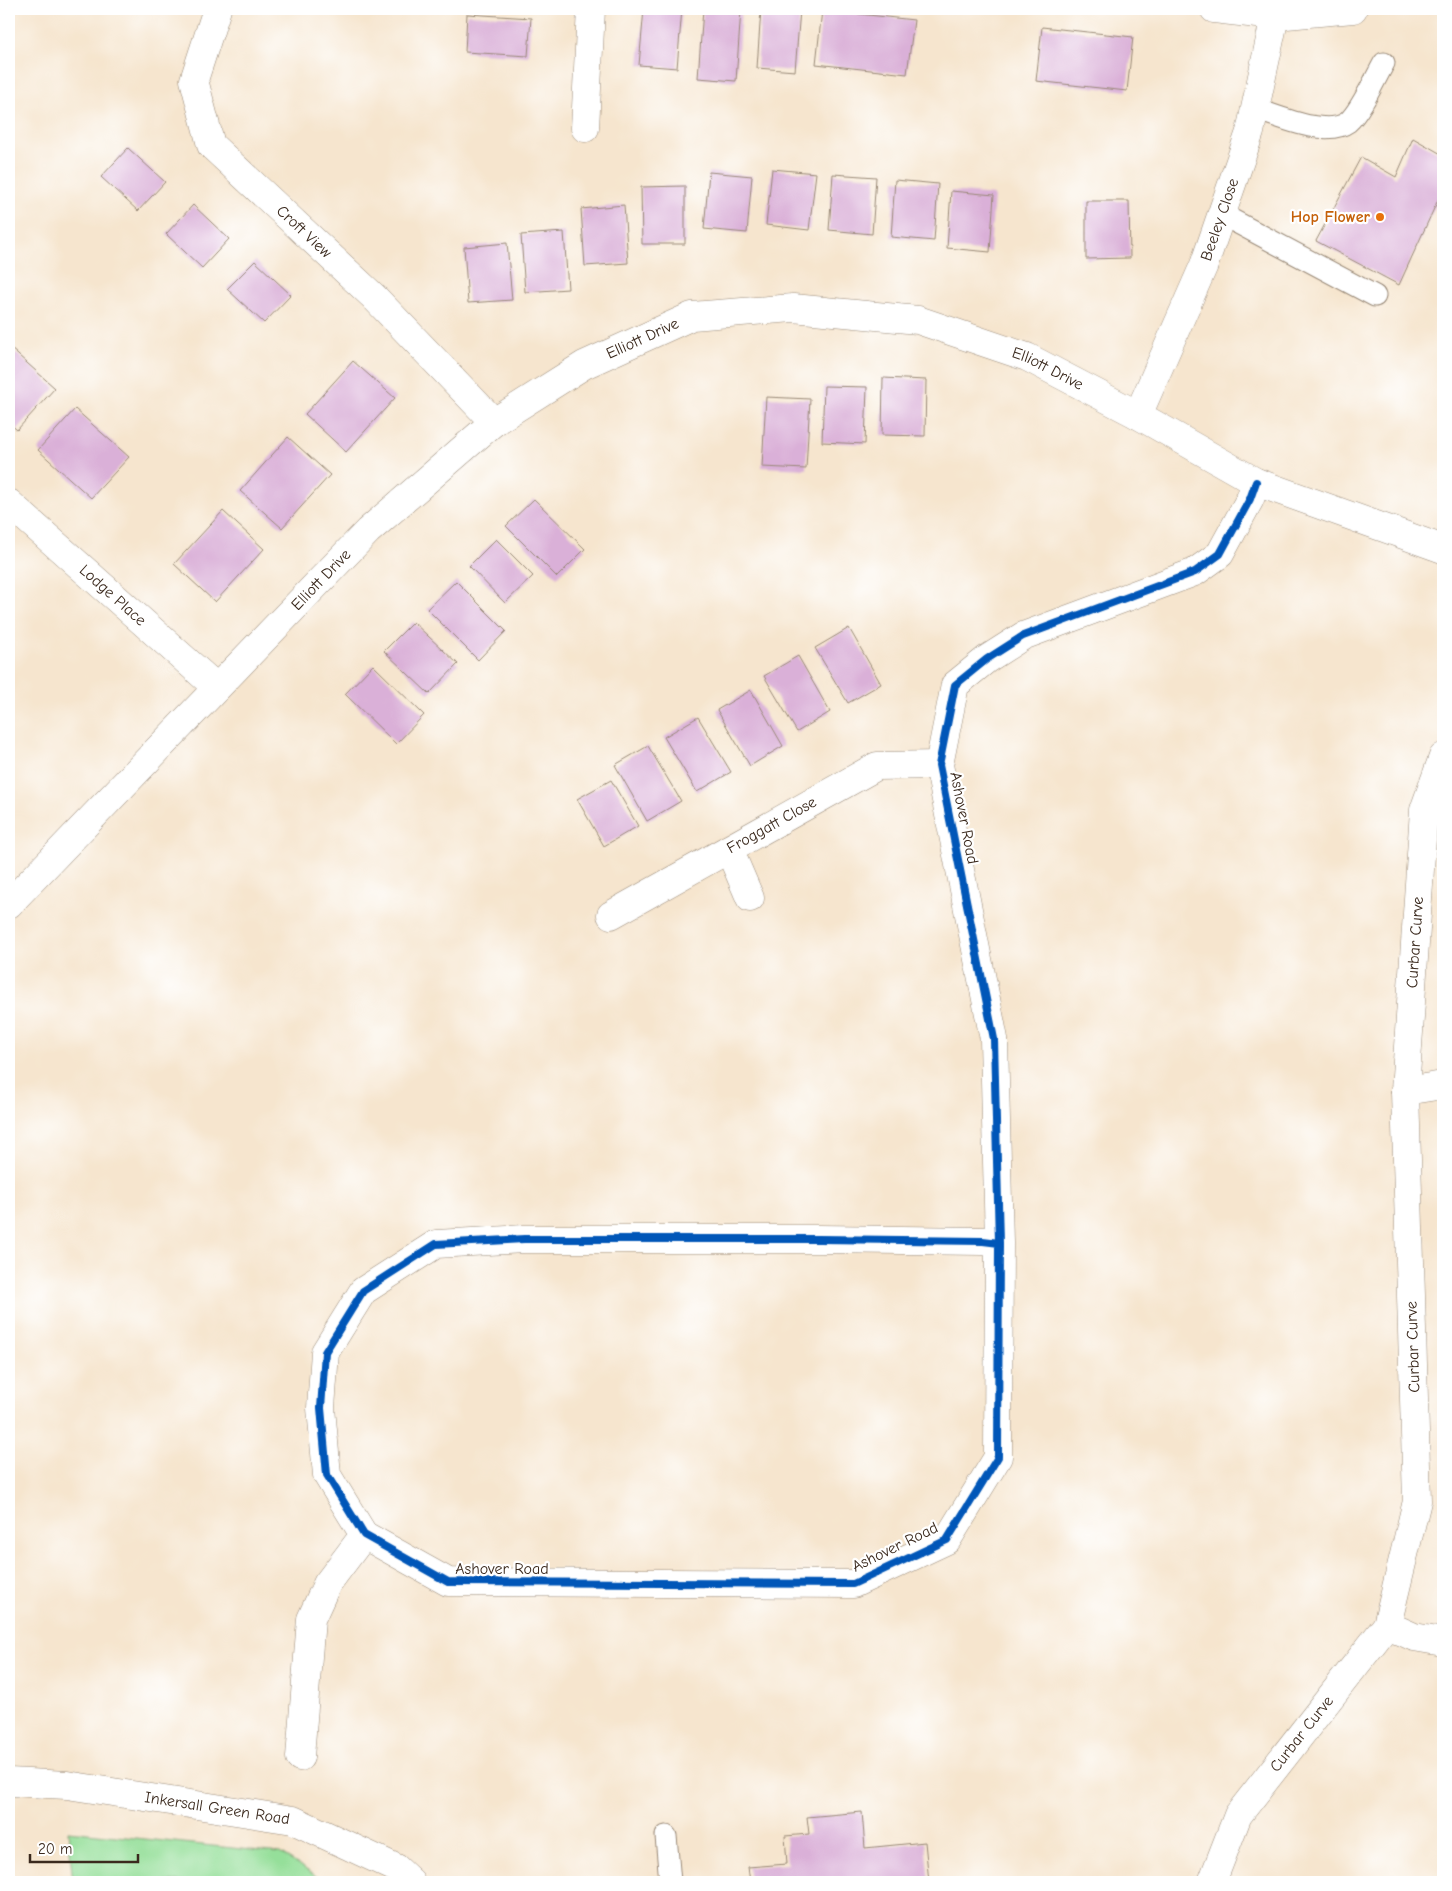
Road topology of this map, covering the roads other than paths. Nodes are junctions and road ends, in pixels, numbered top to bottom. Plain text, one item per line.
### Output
1 (217, 9) edge
2 (591, 9) edge
3 (1214, 9) edge
4 (1353, 9) edge
5 (1275, 16) junction
6 (1384, 63) dead end
7 (1255, 109) junction
8 (585, 128) dead end
9 (1221, 214) junction
10 (1375, 296) dead end
11 (1138, 415) junction
12 (494, 422) junction
13 (1256, 482) junction
14 (9, 503) edge
15 (1443, 549) edge
16 (216, 687) junction
17 (1443, 757) edge
18 (940, 765) junction
19 (729, 849) junction
20 (750, 898) dead end
21 (9, 904) edge
22 (611, 915) dead end
23 (1443, 1085) edge
24 (1405, 1091) junction
25 (999, 1243) junction
26 (364, 1535) junction
27 (1388, 1625) junction
28 (1443, 1642) edge
29 (300, 1757) dead end
30 (9, 1782) edge
31 (666, 1836) dead end
32 (410, 1882) edge
33 (670, 1882) edge
34 (1212, 1882) edge

1 - 12 street, Croft View
2 - 8 street
3 - 5 street
4 - 5 street
5 - 7 street, Beeley Close
6 - 7 lane
7 - 9 street, Beeley Close
9 - 10 lane
9 - 11 street, Beeley Close
11 - 12 street, Elliott Drive
11 - 13 street, Elliott Drive
12 - 16 street, Elliott Drive
13 - 15 street, Elliott Drive
13 - 18 street, Ashover Road
14 - 16 street, Lodge Place
16 - 21 street, Elliott Drive
17 - 24 street, Curbar Curve
18 - 19 street, Froggatt Close
18 - 25 street, Ashover Road
19 - 20 street
19 - 22 street, Froggatt Close
23 - 24 street
24 - 27 street, Curbar Curve
25 - 26 street, Ashover Road
25 - 26 street, Ashover Road
26 - 29 street
27 - 28 street
27 - 34 street, Curbar Curve
30 - 32 street, Inkersall Green Road
31 - 33 lane

